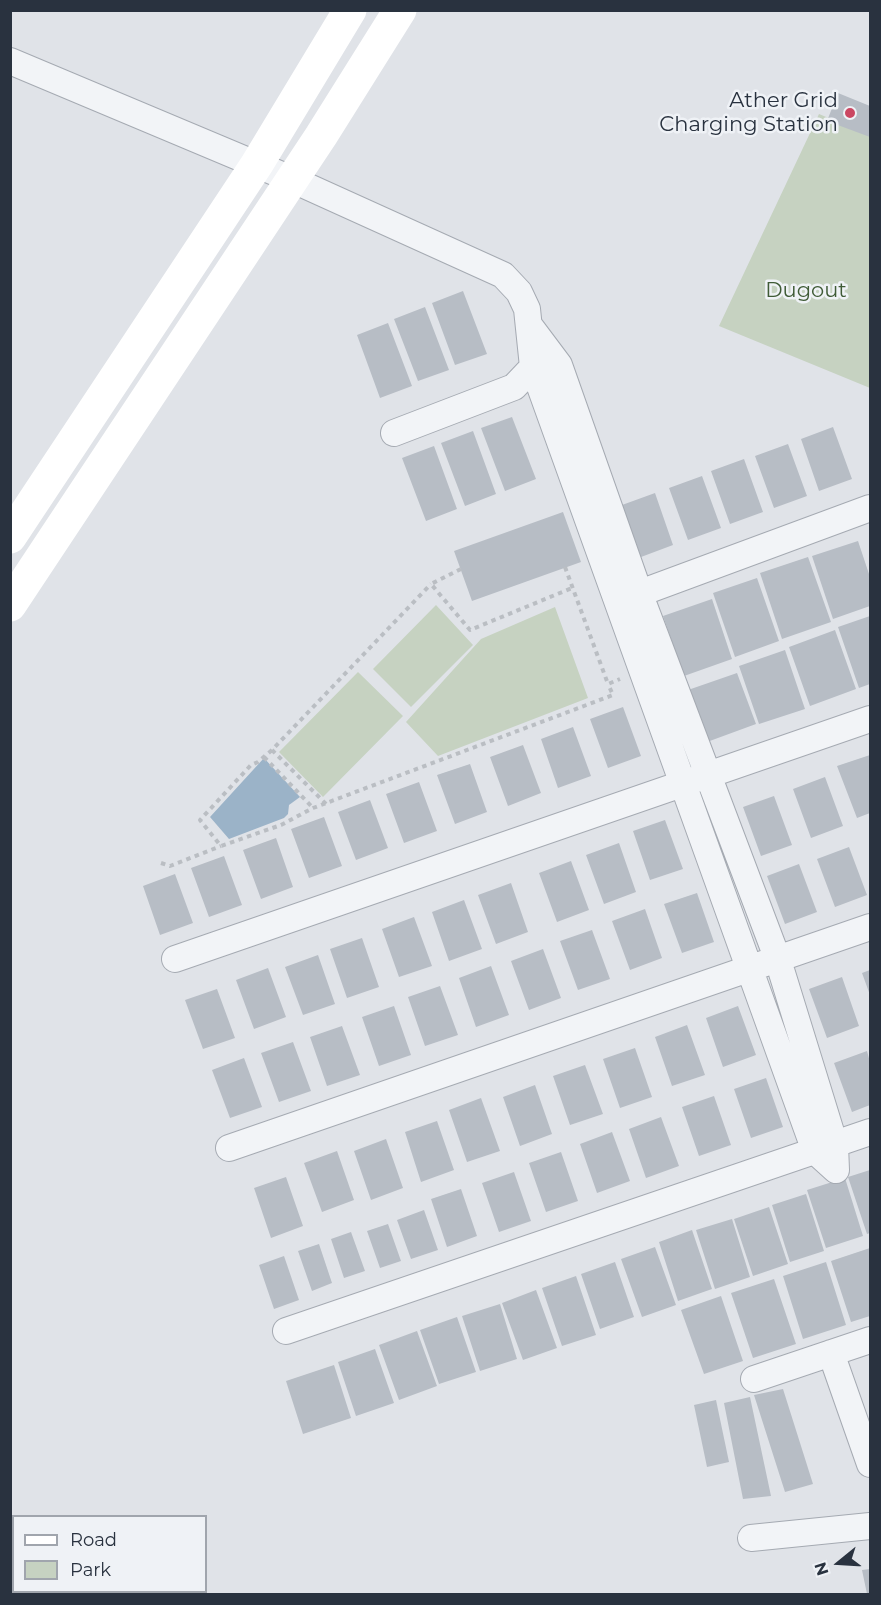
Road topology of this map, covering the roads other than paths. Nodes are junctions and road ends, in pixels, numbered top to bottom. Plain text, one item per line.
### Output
1 (350, 10) edge
2 (400, 10) edge
3 (10, 61) edge
4 (256, 164) junction
5 (291, 179) junction
6 (529, 325) junction
7 (533, 367) junction
8 (394, 433) dead end
9 (870, 508) edge
10 (10, 537) edge
11 (629, 598) junction
12 (10, 605) edge
13 (870, 719) edge
14 (709, 776) junction
15 (684, 783) junction
16 (870, 927) edge
17 (175, 959) dead end
18 (778, 960) junction
19 (751, 969) junction
20 (870, 1132) edge
21 (825, 1148) junction
22 (229, 1149) dead end
23 (286, 1331) dead end
24 (870, 1340) edge
25 (831, 1353) junction
26 (754, 1379) dead end
27 (870, 1464) edge
28 (870, 1526) edge
29 (751, 1538) dead end

1 - 4 street
2 - 5 street
3 - 4 street
4 - 5 street
4 - 10 street
5 - 6 street
5 - 12 street
6 - 7 street
6 - 11 street
7 - 8 street
7 - 11 street
9 - 11 street
11 - 14 street
11 - 15 street
13 - 14 street
14 - 15 street
14 - 18 street
15 - 17 street
15 - 19 street
16 - 18 street
18 - 19 street
18 - 21 street
19 - 21 street
19 - 22 street
20 - 21 street
21 - 23 street
24 - 25 street
25 - 26 street
25 - 27 street
28 - 29 street

